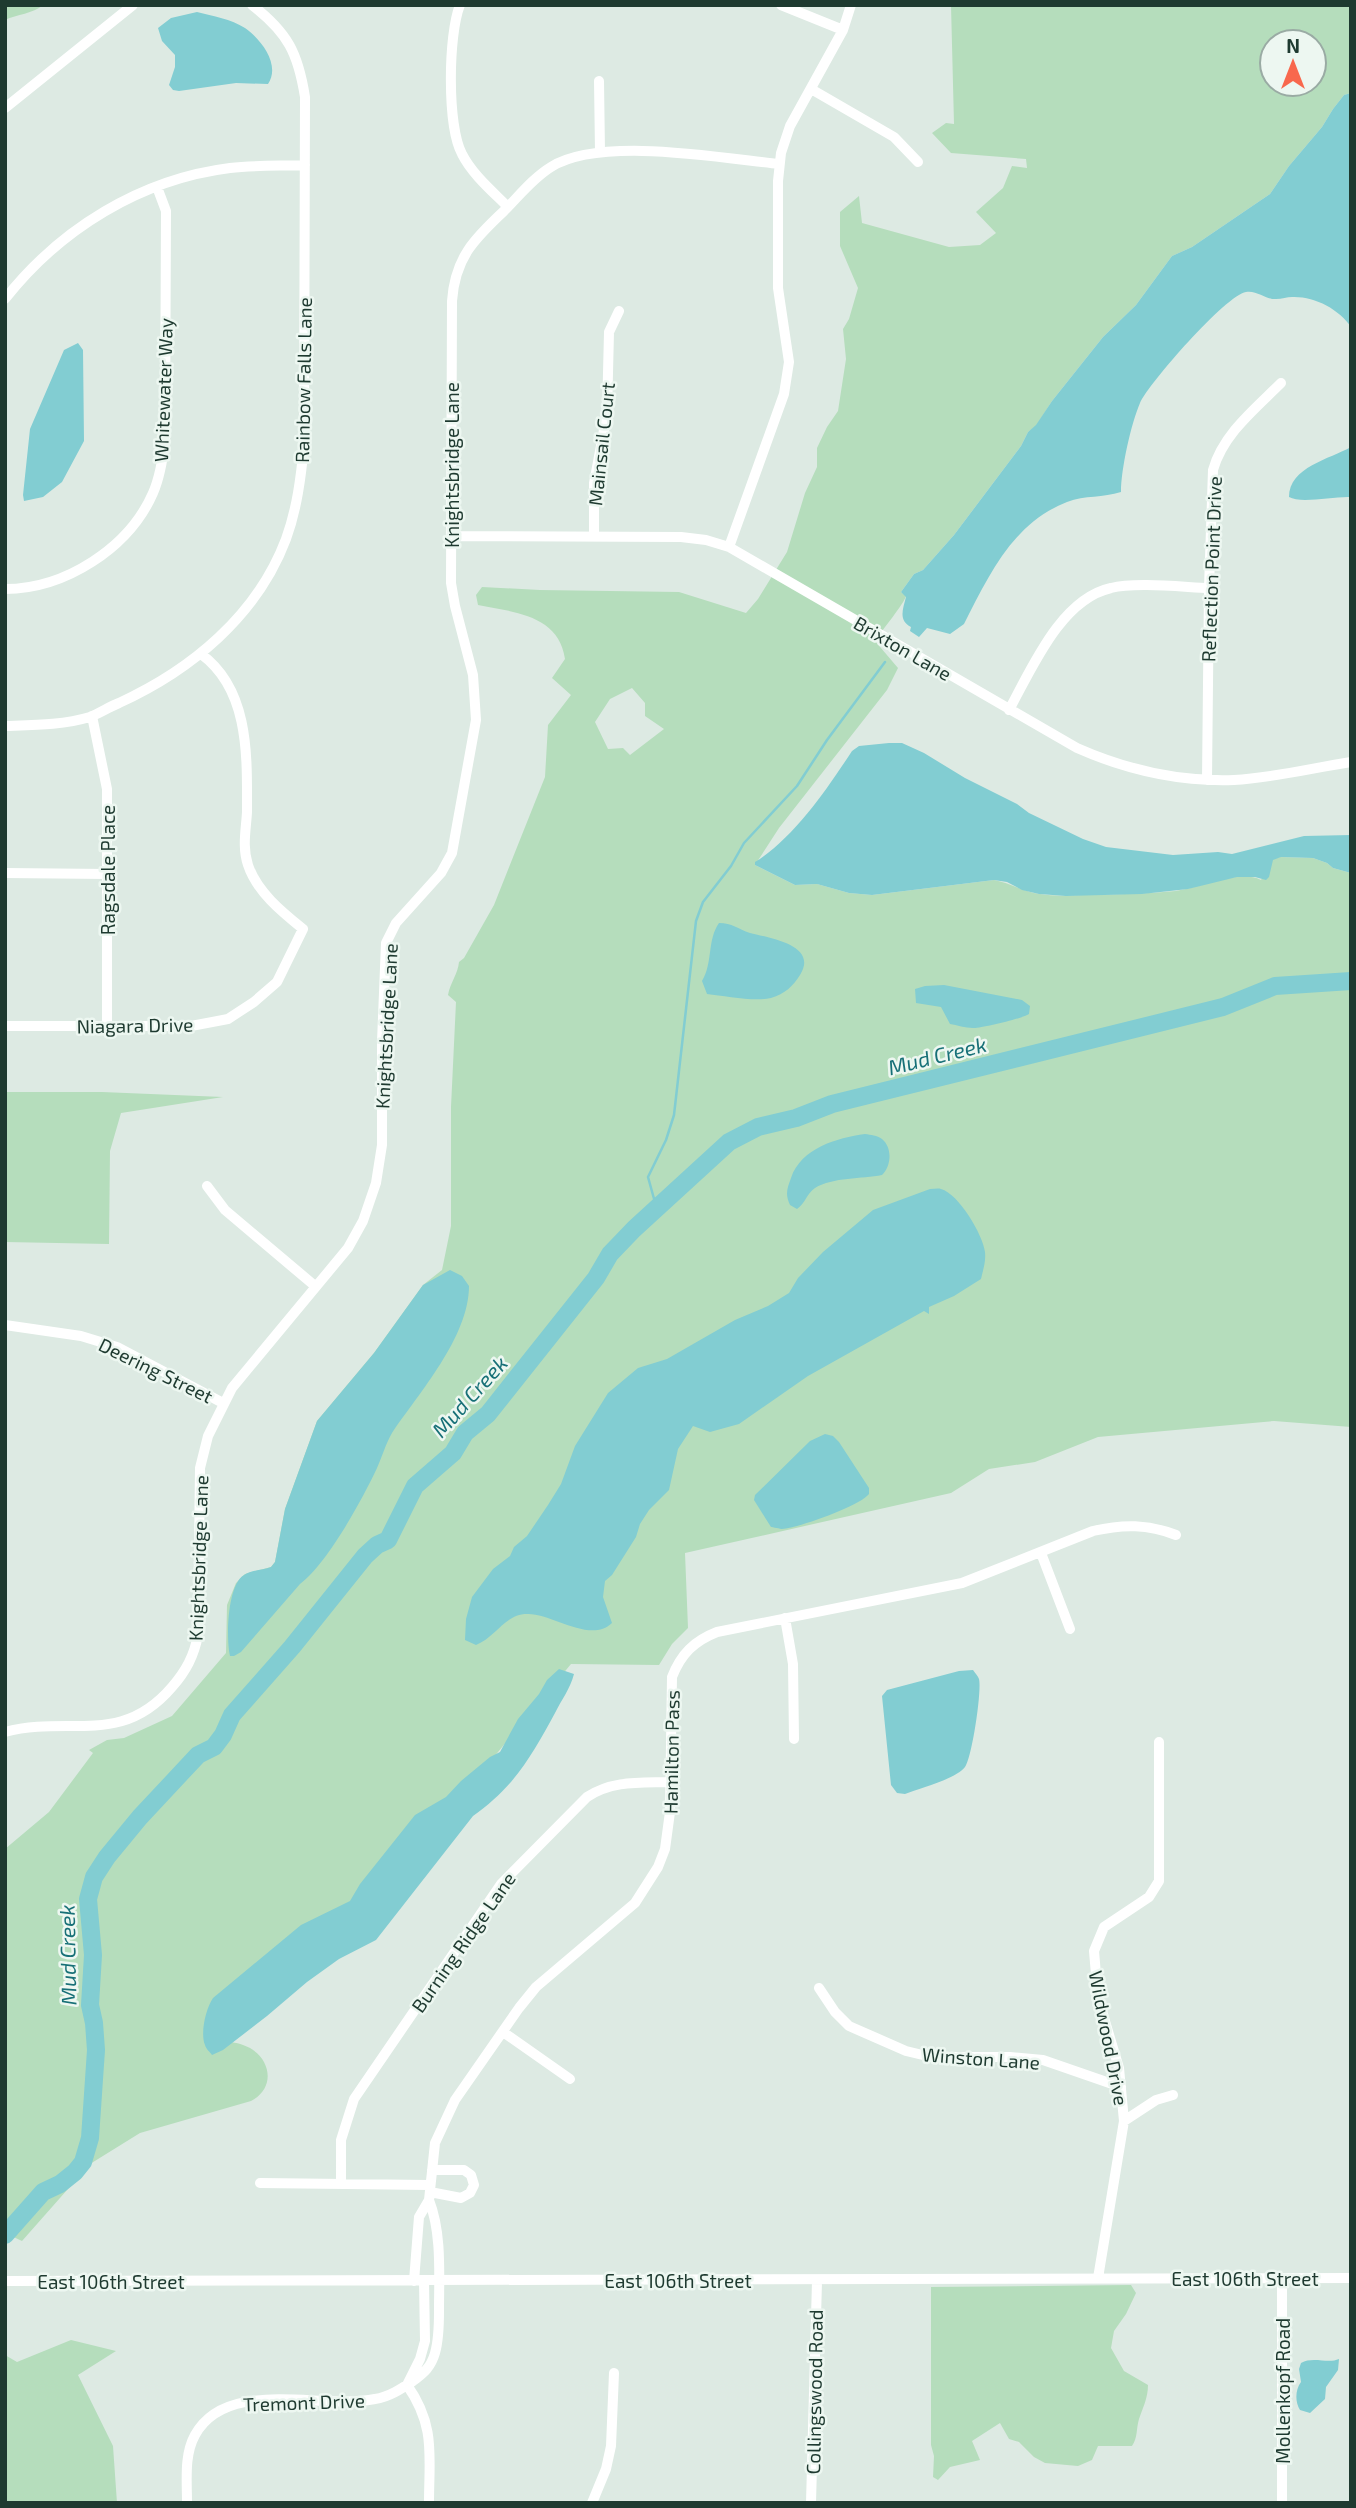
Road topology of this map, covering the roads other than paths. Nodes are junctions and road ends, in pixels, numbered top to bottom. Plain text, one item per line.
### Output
1 (133, 5) edge
2 (252, 5) edge
3 (460, 5) edge
4 (781, 5) edge
5 (851, 5) edge
6 (843, 30) junction
7 (599, 81) dead end
8 (811, 89) junction
9 (5, 108) edge
10 (600, 152) junction
11 (918, 162) dead end
12 (779, 164) junction
13 (305, 165) junction
14 (157, 187) junction
15 (508, 207) junction
16 (5, 299) edge
17 (619, 311) dead end
18 (1281, 383) dead end
19 (451, 536) junction
20 (594, 537) junction
21 (729, 547) junction
22 (1209, 588) junction
23 (5, 589) edge
24 (201, 654) junction
25 (1009, 710) junction
26 (92, 716) junction
27 (5, 726) edge
28 (1351, 762) edge
29 (1207, 780) junction
30 (5, 873) edge
31 (108, 874) junction
32 (5, 1026) edge
33 (107, 1026) junction
34 (207, 1186) dead end
35 (315, 1286) junction
36 (5, 1325) edge
37 (223, 1403) junction
38 (1177, 1535) dead end
39 (1041, 1553) junction
40 (785, 1618) junction
41 (1070, 1629) dead end
42 (5, 1732) edge
43 (794, 1738) dead end
44 (1159, 1742) dead end
45 (670, 1783) junction
46 (820, 1988) dead end
47 (503, 2032) junction
48 (570, 2079) dead end
49 (1121, 2087) junction
50 (1173, 2095) dead end
51 (1124, 2121) junction
52 (432, 2170) junction
53 (260, 2183) dead end
54 (341, 2183) junction
55 (430, 2192) junction
56 (1098, 2278) junction
57 (1282, 2278) junction
58 (1351, 2278) edge
59 (439, 2280) junction
60 (5, 2281) edge
61 (419, 2281) junction
62 (817, 2281) junction
63 (614, 2373) dead end
64 (407, 2385) junction
65 (187, 2503) edge
66 (429, 2503) edge
67 (592, 2503) edge
68 (811, 2503) edge
69 (1282, 2503) edge

1 - 9 street
2 - 13 street, Rainbow Falls Lane
3 - 15 street
4 - 6 street
5 - 6 street
6 - 8 street
7 - 10 street
8 - 11 street
8 - 12 street
10 - 12 street, Knightsbridge Lane
10 - 15 street, Knightsbridge Lane
12 - 21 street
13 - 14 street
13 - 24 street, Rainbow Falls Lane
14 - 16 street
14 - 23 street, Whitewater Way
15 - 19 street, Knightsbridge Lane
17 - 20 street, Mainsail Court
18 - 22 street, Reflection Point Drive
19 - 20 street, Brixton Lane
19 - 35 street, Knightsbridge Lane
20 - 21 street, Brixton Lane
21 - 25 street, Brixton Lane
22 - 25 street
22 - 29 street, Reflection Point Drive
24 - 26 street, Rainbow Falls Lane
24 - 33 street, Niagara Drive
25 - 29 street, Brixton Lane
26 - 27 street, Rainbow Falls Lane
26 - 31 street, Ragsdale Place
28 - 29 street, Brixton Lane
30 - 31 street
31 - 33 street, Ragsdale Place
32 - 33 street, Niagara Drive
34 - 35 street
35 - 37 street, Knightsbridge Lane
36 - 37 street, Deering Street
37 - 42 street, Knightsbridge Lane
38 - 39 street, Hamilton Pass
39 - 40 street, Hamilton Pass
39 - 41 street
40 - 43 street
40 - 45 street, Hamilton Pass
44 - 49 street, Wildwood Drive
45 - 47 street, Hamilton Pass
45 - 54 street, Burning Ridge Lane
46 - 49 street, Winston Lane
47 - 48 street
47 - 52 street, Hamilton Pass
49 - 51 street, Wildwood Drive
50 - 51 street
51 - 56 street, Wildwood Drive
52 - 55 street, Hamilton Pass
52 - 55 street
53 - 54 street
54 - 55 street
55 - 59 street, Hamilton Pass
55 - 61 street, Hamilton Pass
56 - 57 street, East 106th Street
56 - 62 street, East 106th Street
57 - 58 street, East 106th Street
57 - 69 street, Mollenkopf Road
59 - 61 street, East 106th Street
59 - 62 street, East 106th Street
59 - 64 street, Tremont Drive
60 - 61 street, East 106th Street
61 - 64 street
62 - 68 street, Collingswood Road
63 - 67 street
64 - 65 street, Tremont Drive
64 - 66 street

